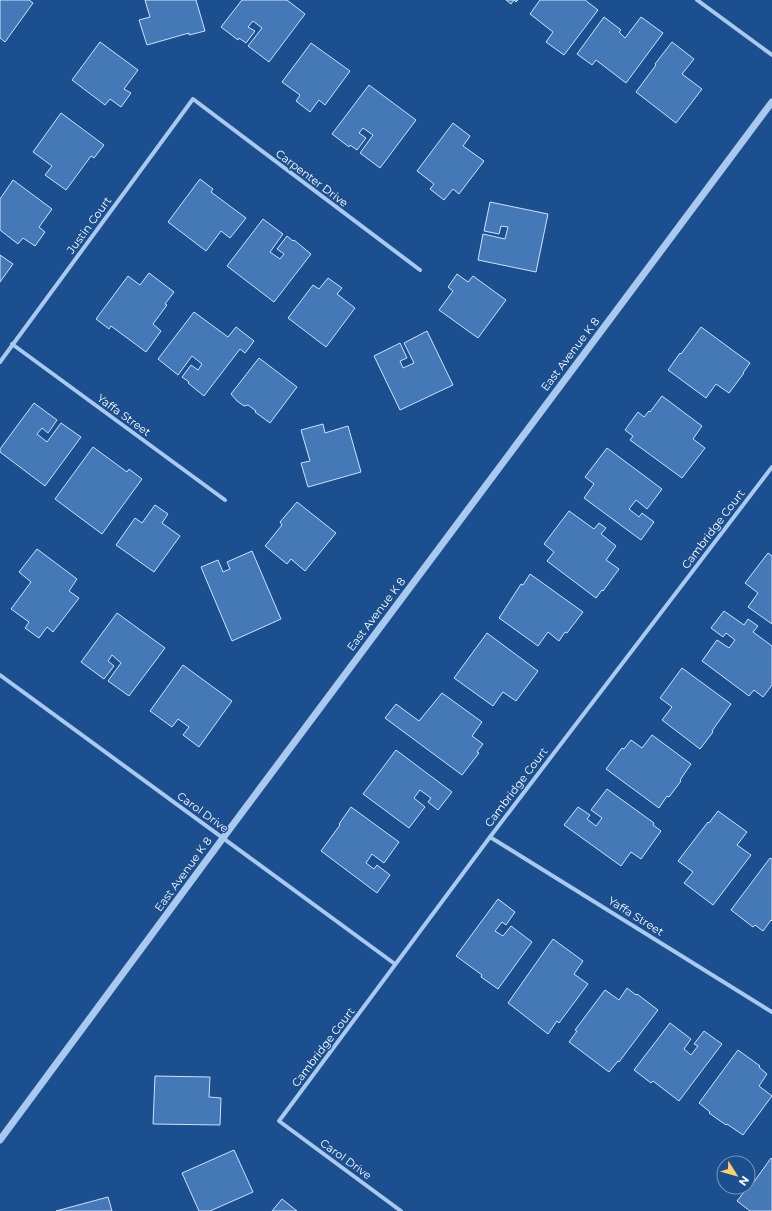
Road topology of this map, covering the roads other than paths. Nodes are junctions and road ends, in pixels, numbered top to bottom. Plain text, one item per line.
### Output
1 (696, 0) edge
2 (772, 56) edge
3 (193, 99) joint
4 (772, 102) edge
5 (420, 270) dead end
6 (12, 344) junction
7 (0, 362) edge
8 (772, 467) edge
9 (224, 500) dead end
10 (0, 675) edge
11 (490, 836) junction
12 (223, 838) junction
13 (395, 964) junction
14 (772, 1012) edge
15 (279, 1121) joint
16 (0, 1140) edge
17 (401, 1211) edge

1 - 2 street
3 - 5 street, Carpenter Drive
3 - 6 street, Justin Court
4 - 12 street, East Avenue K 8
6 - 7 street, Justin Court
6 - 9 street, Yaffa Street
8 - 11 street, Cambridge Court
10 - 12 street, Carol Drive
11 - 13 street, Cambridge Court
11 - 14 street, Yaffa Street
12 - 13 street, Carol Drive
12 - 16 street, East Avenue K 8
13 - 15 street, Cambridge Court
15 - 17 street, Carol Drive

